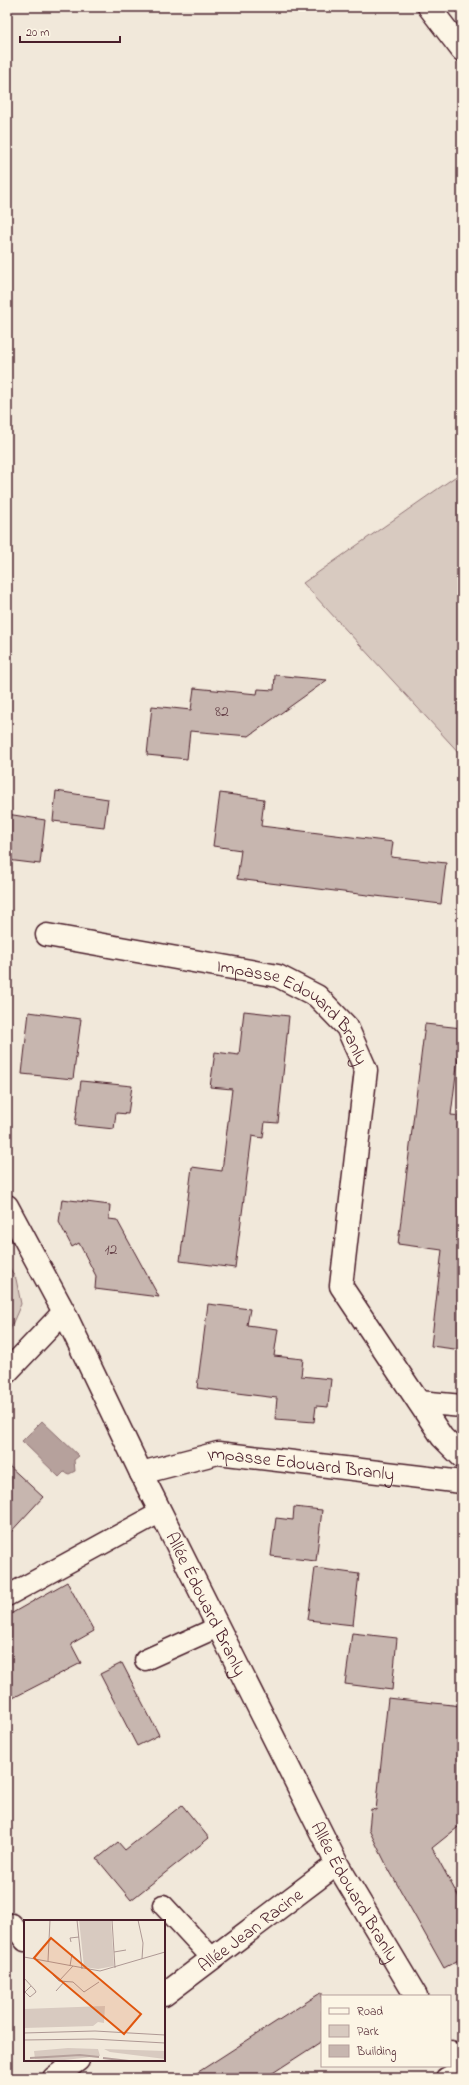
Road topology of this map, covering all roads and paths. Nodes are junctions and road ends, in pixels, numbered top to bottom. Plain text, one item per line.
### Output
1 (429, 7) edge
2 (462, 50) edge
3 (47, 935) dead end
4 (7, 1206) edge
5 (64, 1312) junction
6 (7, 1372) edge
7 (419, 1402) junction
8 (462, 1406) edge
9 (462, 1457) edge
10 (141, 1473) junction
11 (462, 1482) edge
12 (161, 1512) junction
13 (7, 1596) edge
14 (218, 1627) junction
15 (145, 1660) dead end
16 (337, 1864) junction
17 (163, 1905) dead end
18 (12, 1924) dead end
19 (24, 1940) edge
20 (212, 1958) junction
21 (165, 1994) edge
22 (415, 1995) edge
23 (77, 2061) edge
24 (54, 2078) edge

1 - 2 street
3 - 7 street, Impasse Edouard Branly
4 - 5 street, Allée Édouard Branly
5 - 6 street
5 - 10 street, Allée Édouard Branly
7 - 8 street
7 - 9 street, Impasse Edouard Branly
10 - 11 street, Impasse Edouard Branly
10 - 12 street, Allée Édouard Branly
12 - 13 lane
12 - 14 street, Allée Édouard Branly
14 - 15 lane
14 - 16 street, Allée Édouard Branly
16 - 20 street, Allée Jean Racine
16 - 22 street, Allée Édouard Branly
17 - 20 lane
18 - 19 lane
20 - 21 street, Allée Jean Racine
23 - 24 street

